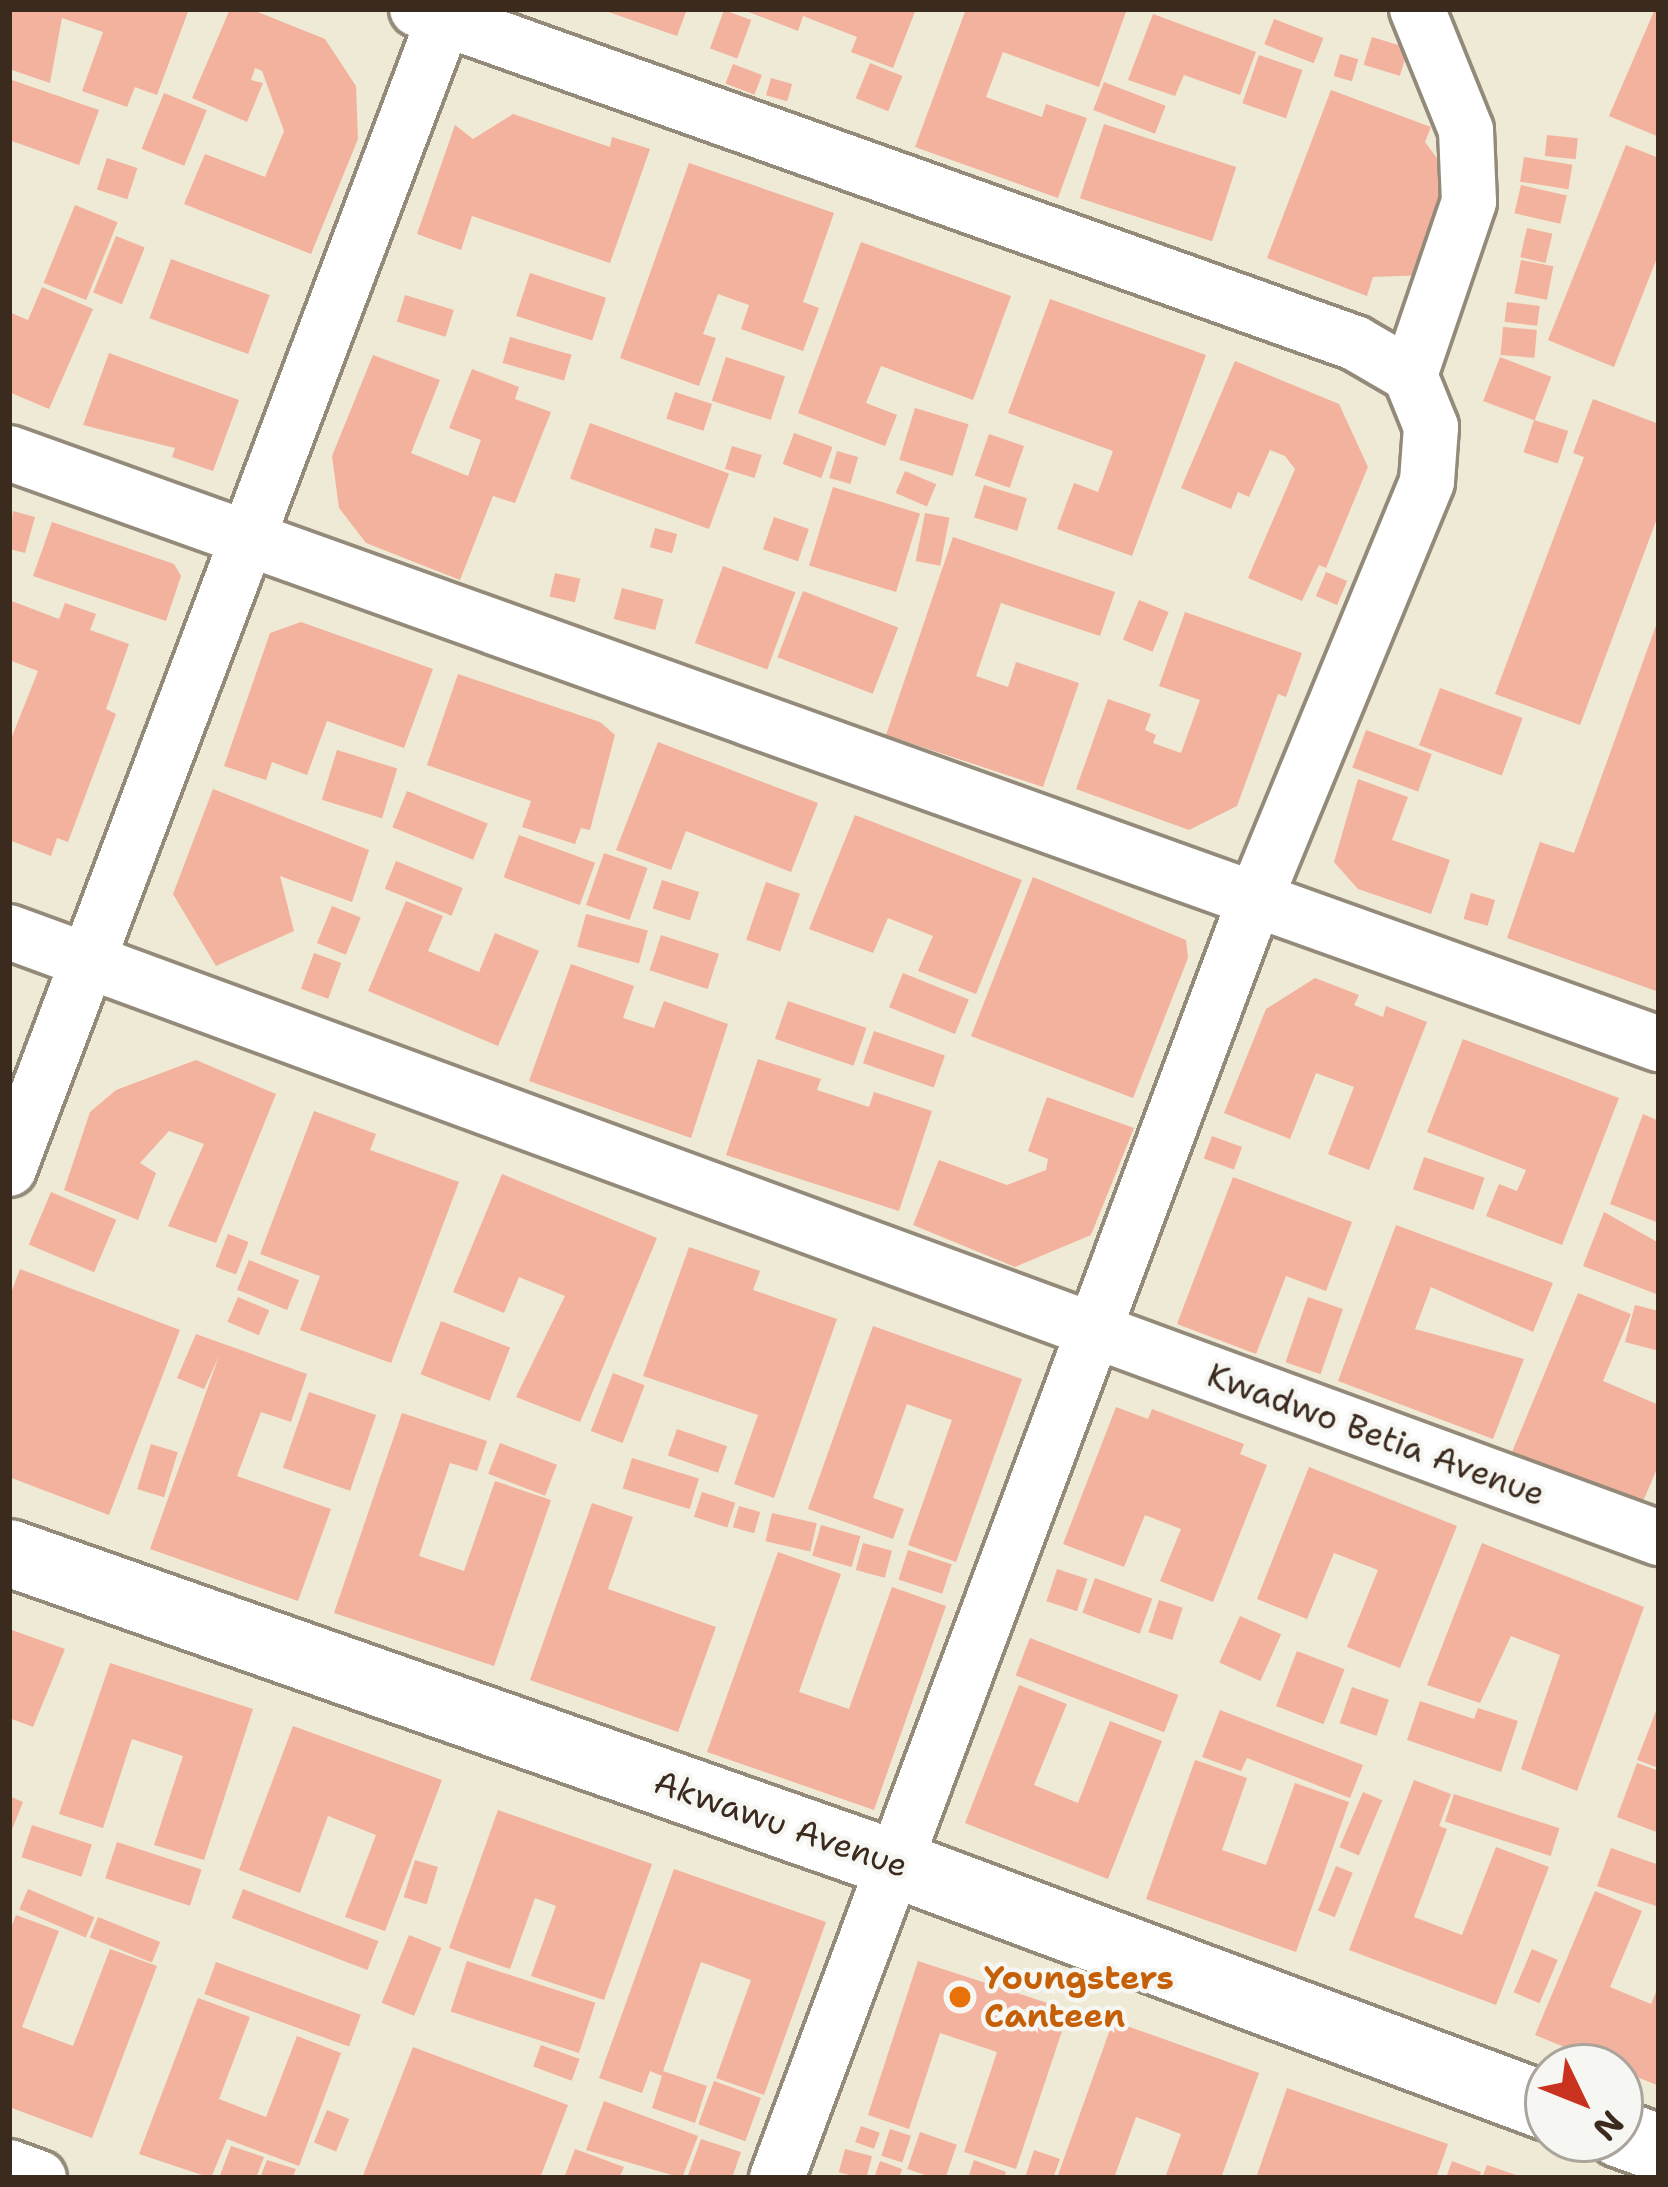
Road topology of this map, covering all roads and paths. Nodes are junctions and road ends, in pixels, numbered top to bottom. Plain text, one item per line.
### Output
1 (1417, 9) edge
2 (431, 14) edge
3 (1410, 375) junction
4 (9, 453) edge
5 (244, 538) junction
6 (1257, 894) junction
7 (9, 932) edge
8 (87, 960) junction
9 (1659, 1044) edge
10 (9, 1169) edge
11 (1093, 1334) junction
12 (1659, 1538) edge
13 (9, 1553) edge
14 (898, 1865) junction
15 (1524, 2098) edge
16 (9, 2167) edge
17 (39, 2178) edge
18 (777, 2178) edge

1 - 3 street
2 - 3 street
2 - 5 street
3 - 6 street
4 - 5 street
5 - 6 street
5 - 8 street
6 - 9 street
6 - 11 street
7 - 8 street, Kwadwo Betia Avenue
8 - 10 street
8 - 11 street, Kwadwo Betia Avenue
11 - 12 street, Kwadwo Betia Avenue
11 - 14 street
13 - 14 street, Akwawu Avenue
14 - 15 street, Akwawu Avenue
14 - 18 street
16 - 17 street

